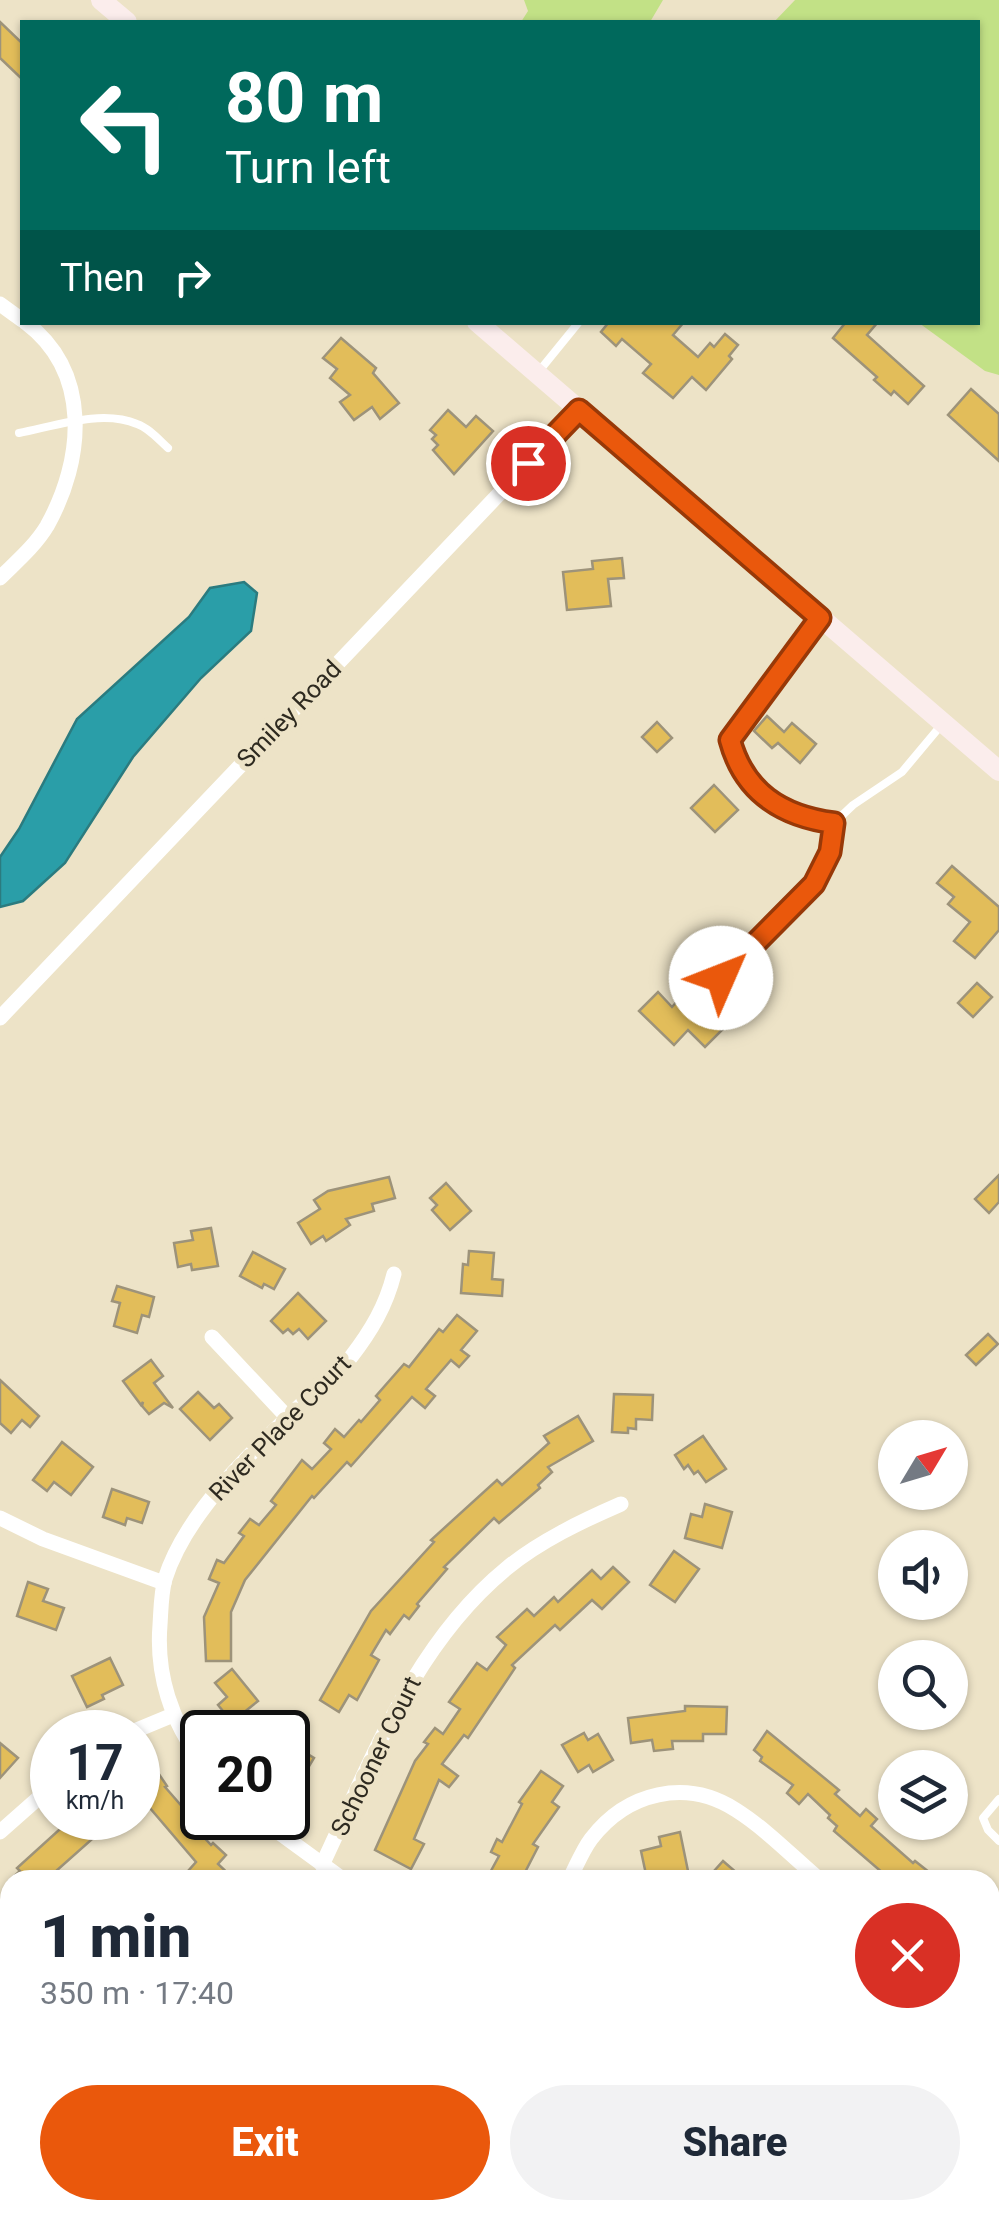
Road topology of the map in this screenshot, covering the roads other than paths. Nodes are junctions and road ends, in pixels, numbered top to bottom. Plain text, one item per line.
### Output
1 (100, 0) edge
2 (125, 20) edge
3 (27, 325) edge
4 (480, 325) edge
5 (577, 325) edge
6 (537, 374) junction
7 (579, 410) junction
8 (78, 422) junction
9 (19, 434) dead end
10 (168, 448) dead end
11 (0, 578) edge
12 (820, 618) junction
13 (943, 723) junction
14 (999, 772) edge
15 (834, 823) junction
16 (721, 978) dead end
17 (0, 1018) edge
18 (394, 1274) dead end
19 (212, 1337) dead end
20 (289, 1419) junction
21 (621, 1504) dead end
22 (0, 1518) edge
23 (164, 1582) junction
24 (174, 1715) junction
25 (160, 1721) edge
26 (180, 1725) edge
27 (999, 1799) edge
28 (30, 1805) edge
29 (0, 1832) edge
30 (288, 1840) edge
31 (999, 1841) edge
32 (322, 1866) junction
33 (328, 1870) edge
34 (574, 1870) edge
35 (808, 1870) edge

1 - 2 main road
3 - 8 street
4 - 6 main road
5 - 6 lane
6 - 7 main road
7 - 12 main road
7 - 17 street, Smiley Road
8 - 9 lane
8 - 10 lane
8 - 11 street
12 - 13 main road
12 - 15 lane
13 - 14 main road
13 - 15 lane
15 - 16 lane
18 - 20 street, River Place Court
19 - 20 street
20 - 23 street, River Place Court
21 - 32 street, Schooner Court
22 - 23 street
23 - 24 street
24 - 25 street
24 - 26 street
27 - 31 lane
28 - 29 street
30 - 32 street
32 - 33 street
34 - 35 street

